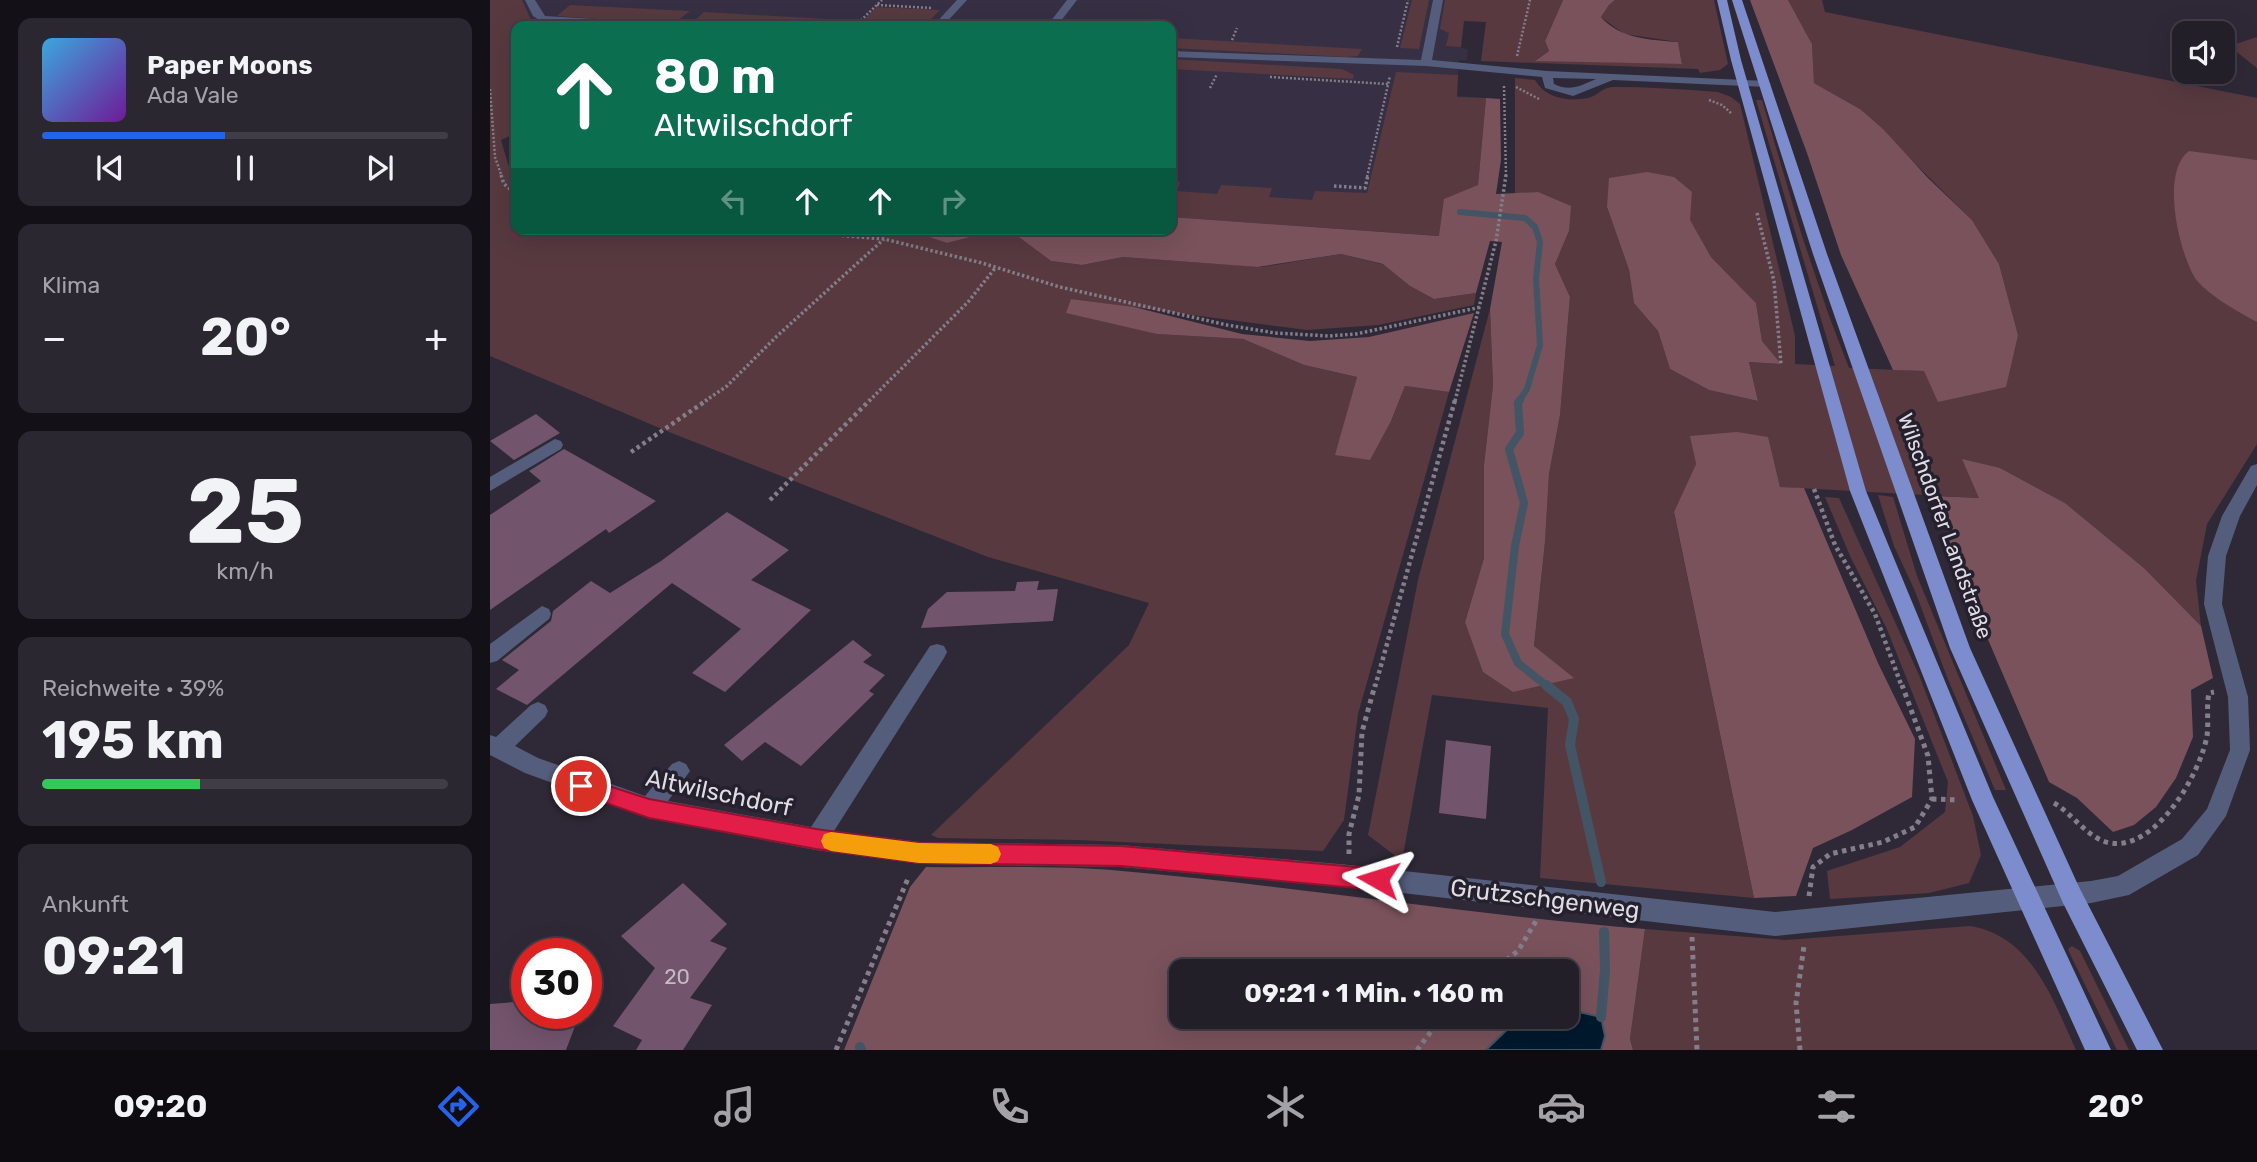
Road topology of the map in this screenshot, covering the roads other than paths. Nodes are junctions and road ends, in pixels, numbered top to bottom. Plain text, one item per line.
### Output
1 (530, 0) edge
2 (962, 0) edge
3 (1072, 0) edge
4 (1438, 0) edge
5 (1722, 0) edge
6 (1737, 0) edge
7 (575, 21) edge
8 (942, 21) edge
9 (1056, 21) edge
10 (1176, 54) edge
11 (1426, 63) junction
12 (1392, 65) junction
13 (1513, 72) junction
14 (1547, 74) junction
15 (1614, 78) junction
16 (1743, 83) junction
17 (1766, 84) junction
18 (555, 445) dead end
19 (2257, 470) edge
20 (490, 485) edge
21 (542, 614) dead end
22 (937, 652) dead end
23 (490, 655) edge
24 (538, 711) dead end
25 (495, 746) edge
26 (679, 771) dead end
27 (649, 808) junction
28 (816, 839) junction
29 (947, 853) joint
30 (2049, 897) junction
31 (2098, 1050) edge
32 (2150, 1050) edge

1 - 7 street
2 - 8 street
3 - 9 street
4 - 11 street
5 - 16 main road, Wilschdorfer Landstraße
6 - 17 main road, Wilschdorfer Landstraße
10 - 12 street
11 - 12 street
11 - 13 street
12 - 13 street
13 - 14 street
14 - 15 street
14 - 15 street
15 - 16 street
16 - 17 street
16 - 30 main road, Wilschdorfer Landstraße
17 - 30 main road, Wilschdorfer Landstraße
18 - 20 street
19 - 30 street, Grutzschgenweg
21 - 23 street
22 - 28 street
24 - 25 street
25 - 27 street, Altwilschdorf
26 - 27 street
27 - 28 street, Altwilschdorf
28 - 29 street, Altwilschdorf
29 - 30 street, Grutzschgenweg
30 - 31 main road, Wilschdorfer Landstraße
30 - 32 main road, Wilschdorfer Landstraße

